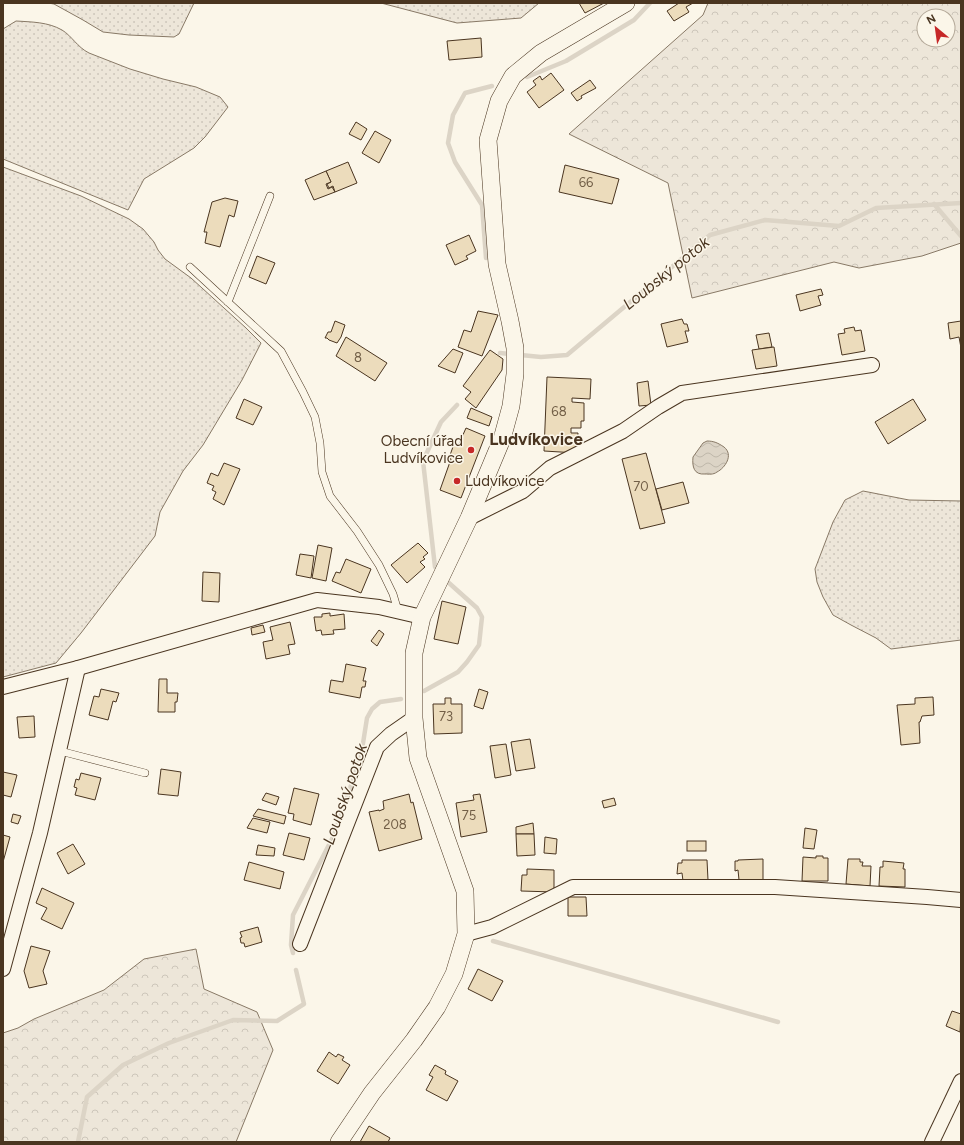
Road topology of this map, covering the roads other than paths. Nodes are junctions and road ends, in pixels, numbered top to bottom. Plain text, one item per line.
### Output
1 (626, 3) edge
2 (270, 196) dead end
3 (190, 267) dead end
4 (228, 302) junction
5 (872, 365) dead end
6 (469, 518) junction
7 (398, 611) junction
8 (422, 617) junction
9 (78, 668) junction
10 (3, 687) edge
11 (414, 718) junction
12 (60, 751) junction
13 (145, 773) dead end
14 (961, 900) edge
15 (466, 934) junction
16 (300, 944) dead end
17 (3, 969) edge
18 (961, 1081) edge
19 (339, 1142) edge
20 (932, 1142) edge

1 - 6 street
2 - 4 lane
3 - 4 lane
4 - 7 lane
5 - 6 street
6 - 8 street
7 - 8 street
7 - 9 street
8 - 11 street
9 - 10 street
9 - 12 street
11 - 15 street
11 - 16 street
12 - 13 lane
12 - 17 street
14 - 15 street
15 - 19 street
18 - 20 street

